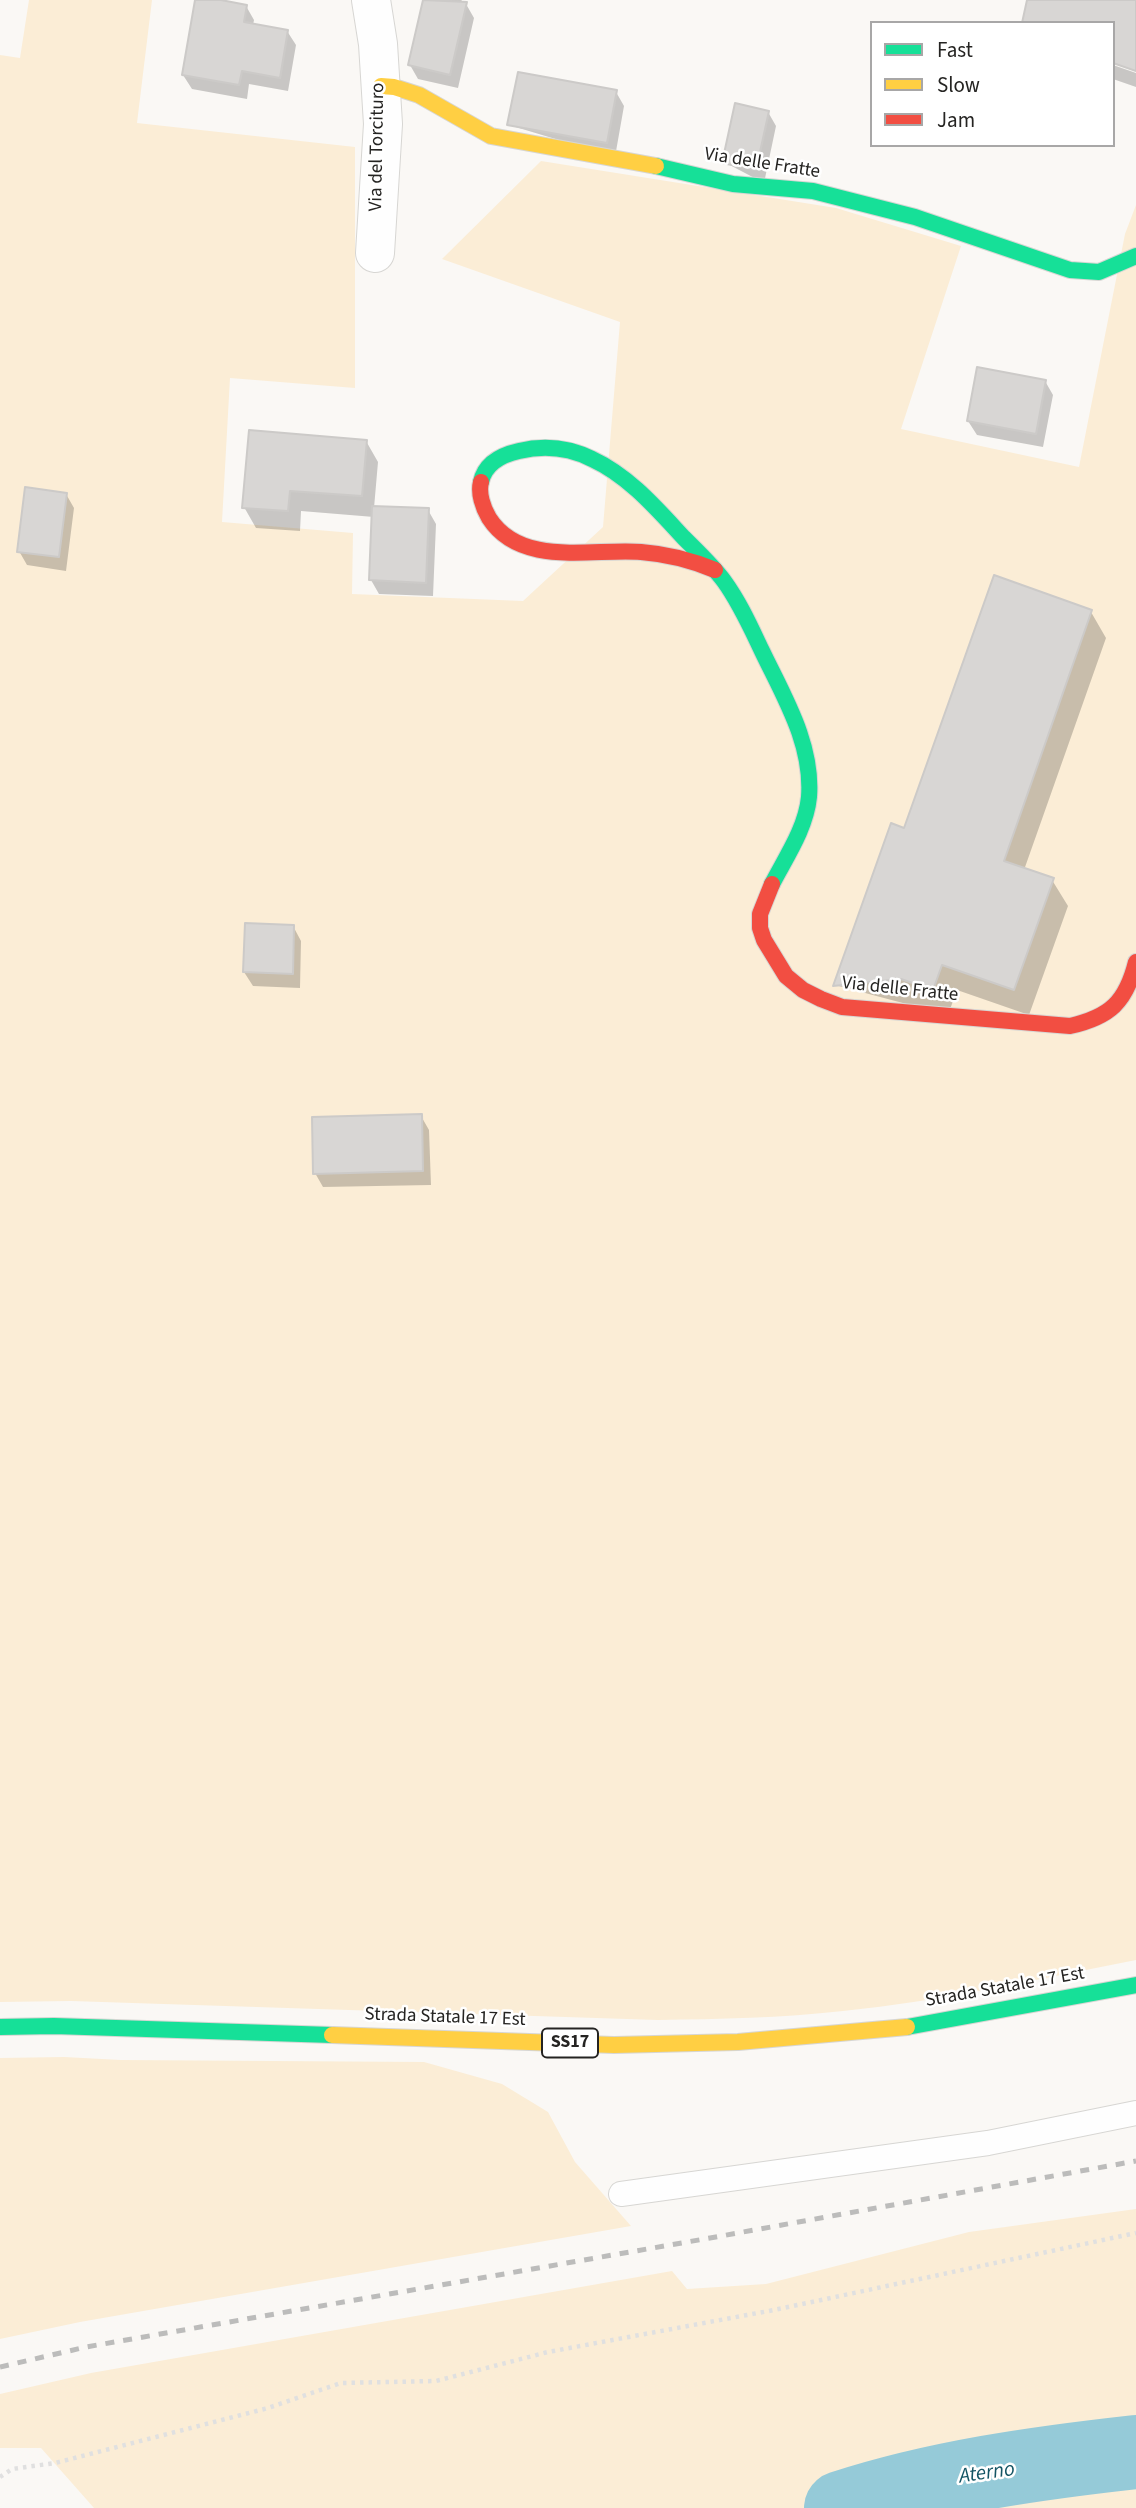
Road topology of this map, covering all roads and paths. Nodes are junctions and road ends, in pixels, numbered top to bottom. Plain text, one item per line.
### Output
1 (372, 0) edge
2 (381, 86) junction
3 (375, 253) dead end
4 (1136, 256) edge
5 (715, 570) junction
6 (1136, 962) edge
7 (1136, 1985) edge
8 (0, 2027) edge
9 (1136, 2113) edge
10 (621, 2193) dead end
11 (1136, 2233) edge
12 (0, 2477) edge

1 - 2 street, Via del Torcituro
2 - 3 street, Via del Torcituro
2 - 4 street, Via delle Fratte
5 - 5 street, Via delle Fratte
5 - 6 street, Via delle Fratte
7 - 8 street, Strada Statale 17 Est / SS17
9 - 10 lane
11 - 12 path

